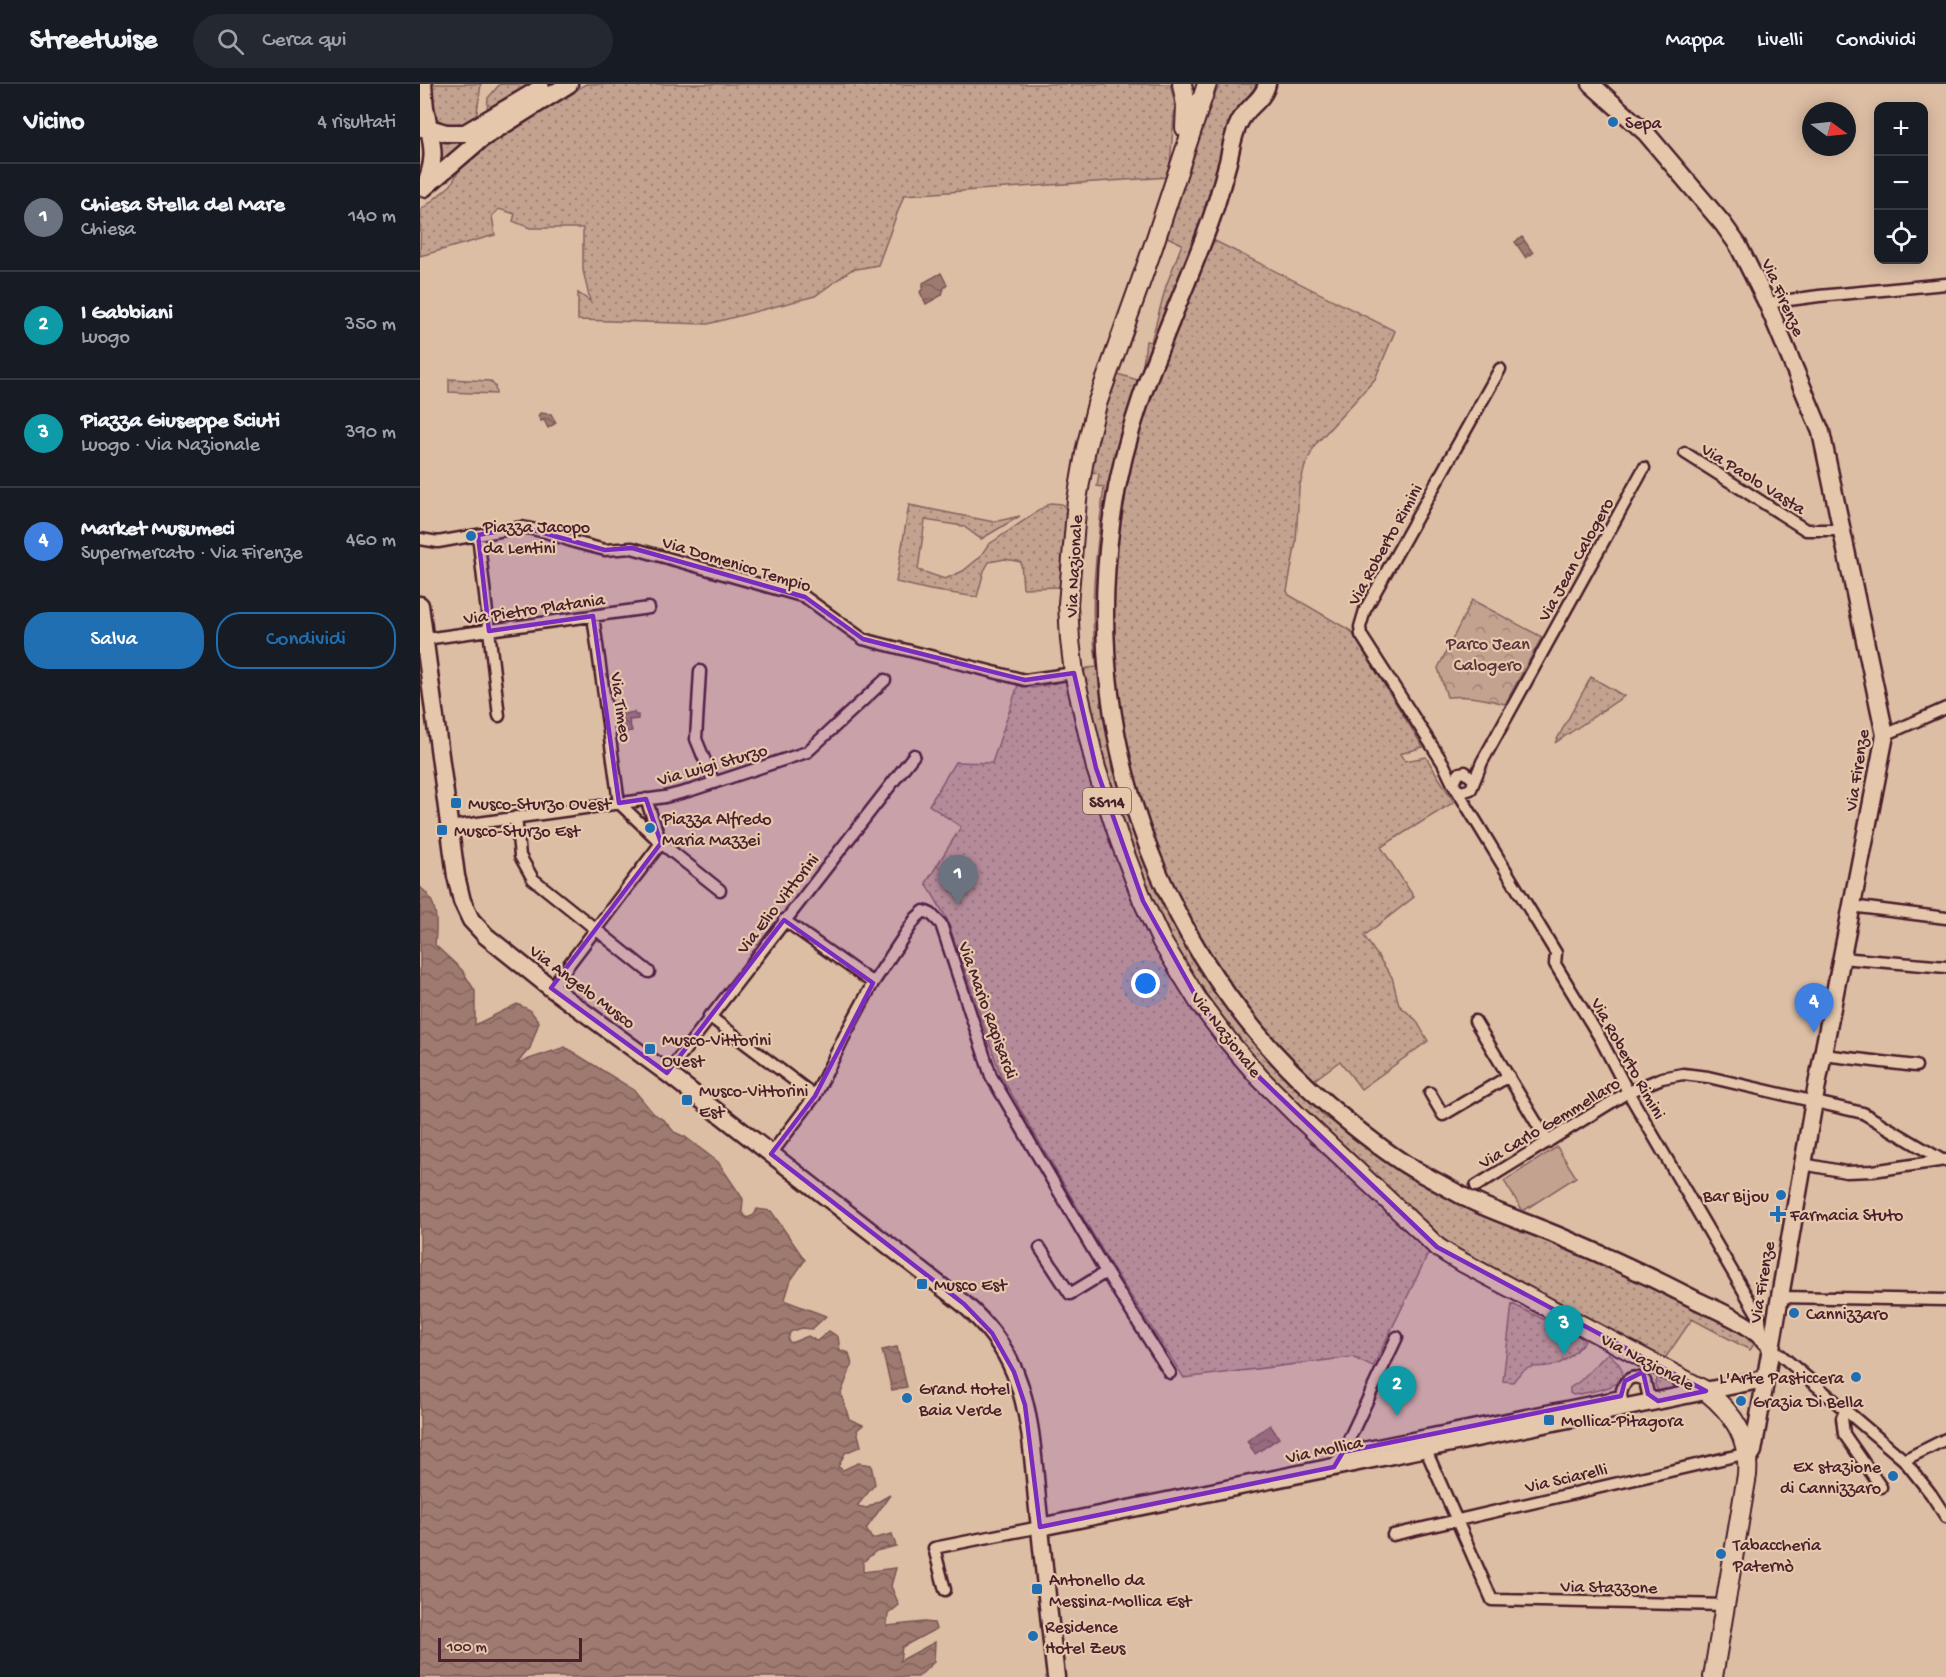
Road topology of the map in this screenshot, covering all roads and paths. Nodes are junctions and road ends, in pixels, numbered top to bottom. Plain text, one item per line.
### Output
1 (423, 84) edge
2 (547, 84) edge
3 (569, 84) edge
4 (1183, 84) edge
5 (1209, 84) edge
6 (1267, 84) edge
7 (1592, 84) edge
8 (1193, 110) junction
9 (425, 123) edge
10 (421, 190) edge
11 (1946, 284) edge
12 (1767, 303) junction
13 (1500, 369) dead end
14 (1684, 453) dead end
15 (1644, 468) dead end
16 (1841, 530) junction
17 (478, 535) junction
18 (420, 539) edge
19 (438, 542) junction
20 (420, 549) edge
21 (420, 605) edge
22 (648, 609) dead end
23 (593, 616) junction
24 (489, 631) junction
25 (425, 639) junction
26 (699, 671) dead end
27 (1074, 673) junction
28 (885, 680) dead end
29 (1946, 708) edge
30 (499, 716) dead end
31 (1885, 735) junction
32 (914, 755) dead end
33 (1482, 762) junction
34 (1443, 763) junction
35 (1463, 772) junction
36 (714, 783) junction
37 (1472, 786) junction
38 (1456, 788) junction
39 (646, 799) junction
40 (619, 802) junction
41 (1472, 813) junction
42 (516, 817) junction
43 (449, 826) junction
44 (661, 843) junction
45 (720, 890) dead end
46 (1851, 906) junction
47 (1946, 918) edge
48 (784, 920) junction
49 (596, 930) junction
50 (1841, 958) junction
51 (1946, 967) edge
52 (649, 972) dead end
53 (873, 982) junction
54 (551, 988) junction
55 (709, 1016) junction
56 (1475, 1021) dead end
57 (1823, 1055) junction
58 (1916, 1066) dead end
59 (667, 1073) junction
60 (1509, 1076) junction
61 (1628, 1092) junction
62 (1430, 1093) dead end
63 (815, 1096) junction
64 (1814, 1101) junction
65 (1548, 1142) junction
66 (771, 1154) junction
67 (1944, 1160) edge
68 (1803, 1164) junction
69 (1476, 1186) dead end
70 (1040, 1248) dead end
71 (1106, 1272) junction
72 (1779, 1297) junction
73 (1946, 1300) edge
74 (1766, 1332) junction
75 (1397, 1338) dead end
76 (1170, 1372) dead end
77 (1764, 1379) junction
78 (1706, 1391) junction
79 (1658, 1401) junction
80 (1623, 1402) junction
81 (1846, 1409) junction
82 (1946, 1439) edge
83 (1749, 1445) junction
84 (1425, 1448) junction
85 (1343, 1452) junction
86 (1904, 1460) junction
87 (1335, 1467) junction
88 (1881, 1486) dead end
89 (1946, 1517) edge
90 (1455, 1519) junction
91 (1040, 1527) junction
92 (1393, 1535) dead end
93 (945, 1590) dead end
94 (1725, 1605) junction
95 (1056, 1677) edge
96 (1713, 1677) edge

1 - 9 street
2 - 9 street
3 - 10 street
4 - 8 main road
5 - 8 main road
6 - 74 street
7 - 12 street, Via Firenze
8 - 27 main road, Via Nazionale / SS114
9 - 10 street
11 - 12 street
12 - 16 street, Via Firenze
13 - 34 street, Via Roberto Rimini
14 - 16 street, Via Paolo Vasta
15 - 33 street, Via Jean Calogero
16 - 31 street, Via Firenze
17 - 19 street
17 - 24 street
17 - 27 street, Via Domenico Tempio
18 - 19 street
19 - 20 street
21 - 25 street, Via Angelo Musco
22 - 23 street, Via Pietro Platania
23 - 24 street, Via Pietro Platania
23 - 40 street, Via Timeo
24 - 25 street, Via Pietro Platania
24 - 30 street
25 - 43 street, Via Angelo Musco
26 - 36 street
27 - 78 main road, Via Nazionale / SS114
28 - 36 street, Via Luigi Sturzo
29 - 31 street
31 - 46 street, Via Firenze
32 - 48 street, Via Elio Vittorini
33 - 35 street
33 - 37 street, Via Jean Calogero
34 - 35 street
34 - 38 street, Via Roberto Rimini
35 - 37 street
35 - 38 street
36 - 39 street, Via Luigi Sturzo
37 - 38 street
37 - 41 street
38 - 41 street, Via Roberto Rimini
39 - 40 street, Via Luigi Sturzo
39 - 44 street
40 - 42 street, Via Luigi Sturzo
40 - 44 street
41 - 61 street, Via Roberto Rimini
42 - 43 street, Via Luigi Sturzo
42 - 49 street
43 - 54 street, Via Angelo Musco
44 - 45 street
44 - 49 street
46 - 47 street
46 - 50 street, Via Firenze
48 - 53 street
48 - 55 street, Via Elio Vittorini
49 - 52 street
49 - 54 street
50 - 51 street
50 - 57 street, Via Firenze
53 - 63 street, Via Mario Rapisardi
53 - 71 street, Via Mario Rapisardi
54 - 59 street, Via Angelo Musco
55 - 59 street, Via Elio Vittorini
55 - 63 street
56 - 60 street
57 - 58 street
57 - 64 street, Via Firenze
59 - 66 street, Via Angelo Musco
60 - 62 street
60 - 65 street
61 - 64 street, Via Carlo Gemmellaro
61 - 65 street, Via Carlo Gemmellaro
61 - 74 street, Via Roberto Rimini
63 - 66 street, Via Mario Rapisardi
64 - 67 street, Via Carlo Gemmellaro
64 - 68 street, Via Firenze
65 - 69 street, Via Carlo Gemmellaro
66 - 91 street, Via Angelo Musco
67 - 68 street
68 - 72 street, Via Firenze
70 - 71 street
71 - 76 street, Via Mario Rapisardi
72 - 73 street
72 - 74 street, Via Firenze
74 - 77 street, Via Firenze
74 - 81 street
75 - 85 street
77 - 78 street, Via Mollica
77 - 83 street, Via Firenze
78 - 79 street, Via Mollica
78 - 83 main road, Via Nazionale
79 - 80 street, Via Mollica
79 - 80 street
80 - 84 street, Via Mollica
80 - 85 street
81 - 86 street
81 - 88 street
82 - 86 street
83 - 90 street, Via Sciarelli
83 - 94 main road
84 - 87 street, Via Mollica
84 - 90 street
85 - 87 street
86 - 89 street
87 - 91 street, Via Mollica
90 - 92 street, Via Sciarelli
90 - 94 street, Via Stazzone
91 - 93 street, Via Mollica
91 - 95 street, Via Angelo Musco
94 - 96 main road

